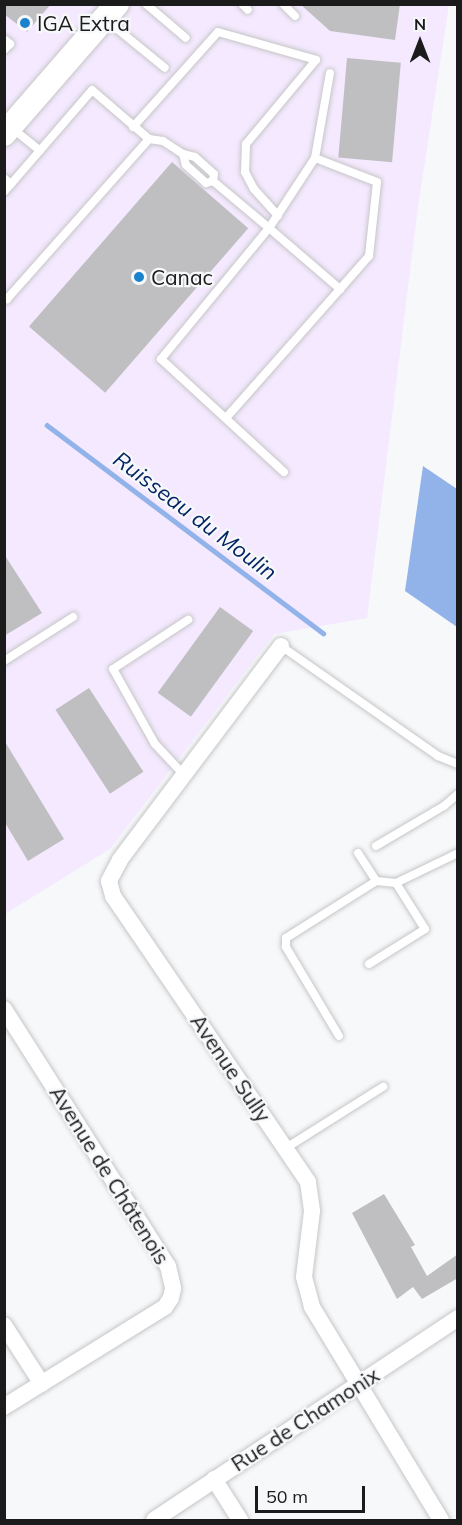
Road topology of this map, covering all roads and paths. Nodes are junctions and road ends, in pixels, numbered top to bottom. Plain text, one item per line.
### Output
1 (283, 4) edge
2 (150, 6) edge
3 (111, 12) edge
4 (295, 16) dead end
5 (186, 38) dead end
6 (4, 39) edge
7 (4, 50) edge
8 (165, 68) dead end
9 (330, 73) dead end
10 (133, 127) junction
11 (8, 130) edge
12 (150, 139) junction
13 (39, 151) junction
14 (315, 158) junction
15 (8, 181) edge
16 (4, 192) edge
17 (278, 216) junction
18 (269, 228) junction
19 (340, 289) junction
20 (4, 297) edge
21 (226, 418) junction
22 (284, 472) dead end
23 (74, 617) dead end
24 (188, 620) dead end
25 (281, 646) joint
26 (4, 661) edge
27 (458, 764) edge
28 (184, 775) junction
29 (458, 794) edge
30 (376, 846) dead end
31 (358, 853) dead end
32 (458, 853) edge
33 (376, 881) junction
34 (396, 883) junction
35 (369, 964) dead end
36 (4, 1009) edge
37 (339, 1036) dead end
38 (383, 1087) dead end
39 (286, 1148) junction
40 (458, 1318) edge
41 (4, 1324) edge
42 (42, 1384) junction
43 (358, 1385) junction
44 (4, 1407) edge
45 (214, 1479) junction
46 (154, 1521) edge
47 (240, 1521) edge
48 (441, 1521) edge

1 - 4 lane
2 - 5 lane
3 - 8 lane
3 - 11 main road
6 - 7 lane
9 - 14 lane
10 - 12 lane
10 - 13 lane
10 - 17 lane
11 - 13 lane
12 - 18 lane
12 - 20 lane
13 - 15 lane
14 - 17 lane
14 - 19 lane
15 - 16 lane
17 - 18 lane
18 - 19 lane
18 - 21 lane
19 - 21 lane
21 - 22 lane
23 - 26 lane
24 - 28 lane
25 - 27 lane
25 - 28 street, Avenue Sully
28 - 39 street, Avenue Sully
29 - 30 lane
31 - 33 lane
32 - 34 lane
33 - 34 lane
33 - 37 lane
34 - 35 lane
36 - 42 street, Avenue de Châtenois
38 - 39 lane
39 - 43 street, Avenue Sully
40 - 43 street, Rue de Chamonix
41 - 42 street
42 - 44 street, Avenue de Châtenois
43 - 45 street, Rue de Chamonix
43 - 48 street, Avenue Sully
45 - 46 street, Rue de Chamonix
45 - 47 street

